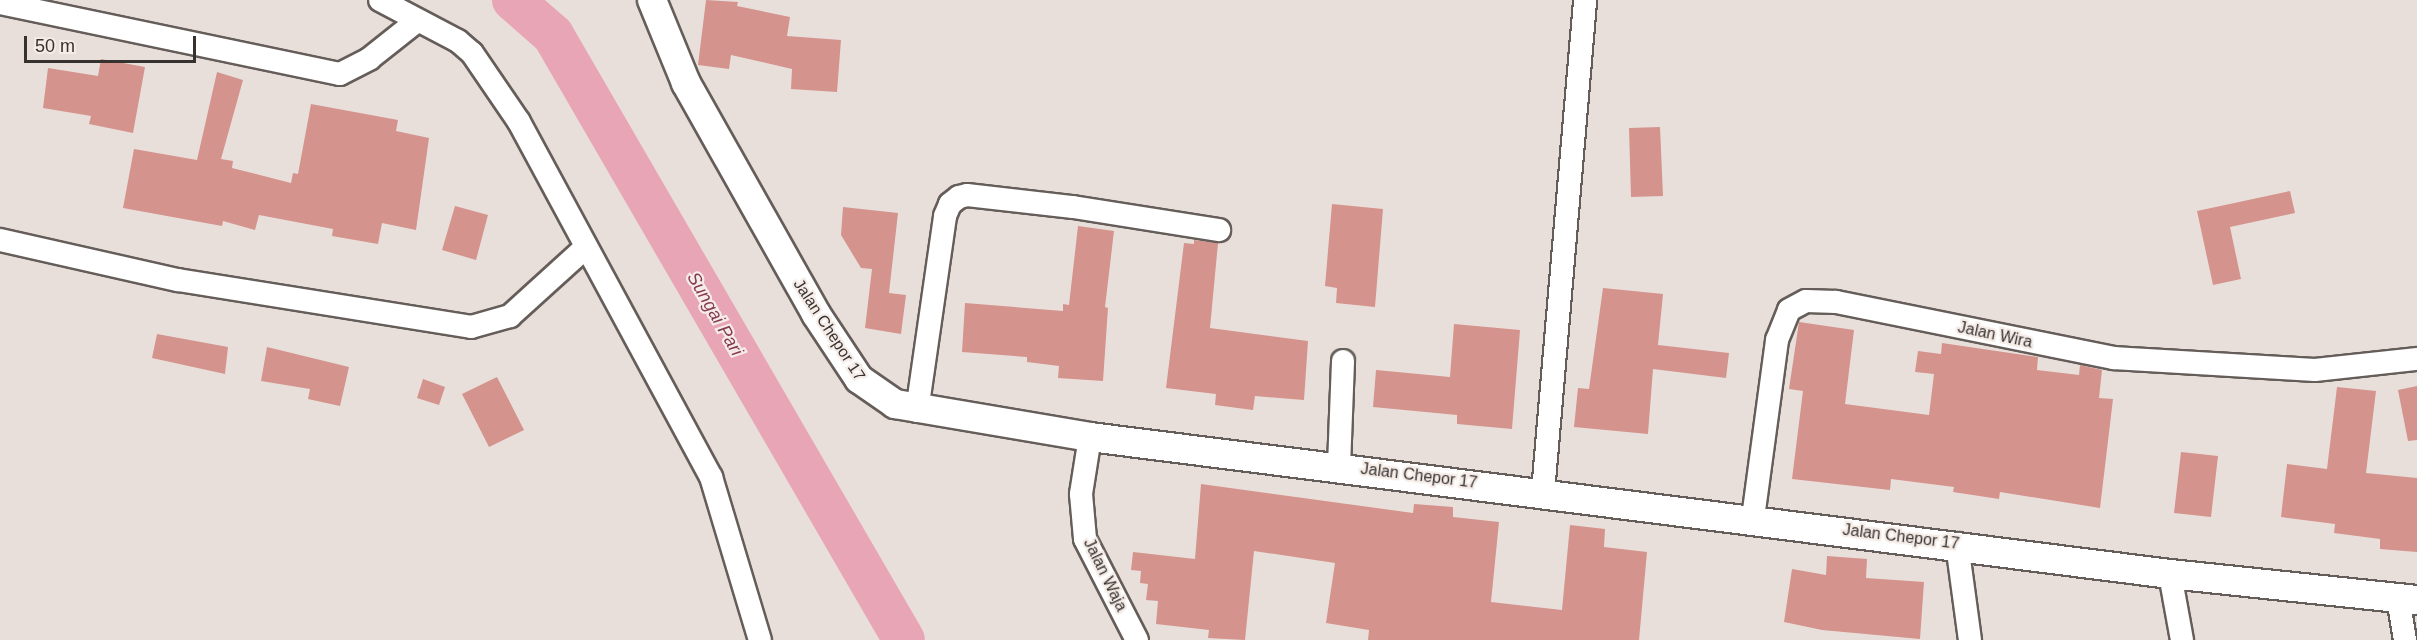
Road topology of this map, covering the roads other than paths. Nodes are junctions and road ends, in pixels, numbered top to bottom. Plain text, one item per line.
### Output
1 (380, 0) edge
2 (652, 0) edge
3 (1585, 0) edge
4 (0, 3) edge
5 (417, 21) junction
6 (1219, 230) dead end
7 (0, 240) edge
8 (585, 248) junction
9 (2417, 359) edge
10 (1343, 362) dead end
11 (917, 411) junction
12 (1090, 437) junction
13 (1339, 466) junction
14 (1544, 492) junction
15 (1753, 518) junction
16 (1957, 544) junction
17 (2170, 574) junction
18 (2407, 599) edge
19 (760, 640) edge
20 (1137, 640) edge
21 (1970, 640) edge
22 (2182, 640) edge
23 (2405, 640) edge

1 - 5 street
2 - 11 street, Jalan Chepor 17
3 - 14 street
4 - 5 street
5 - 8 street
6 - 11 street
7 - 8 street
8 - 19 street
9 - 15 street, Jalan Wira
10 - 13 street
11 - 12 street, Jalan Chepor 17
12 - 13 street, Jalan Chepor 17
12 - 20 street, Jalan Waja
13 - 14 street, Jalan Chepor 17
14 - 15 street, Jalan Chepor 17
15 - 16 street, Jalan Chepor 17
16 - 17 street, Jalan Chepor 17
16 - 21 street
17 - 18 street, Jalan Chepor 17
17 - 22 street
18 - 23 street

